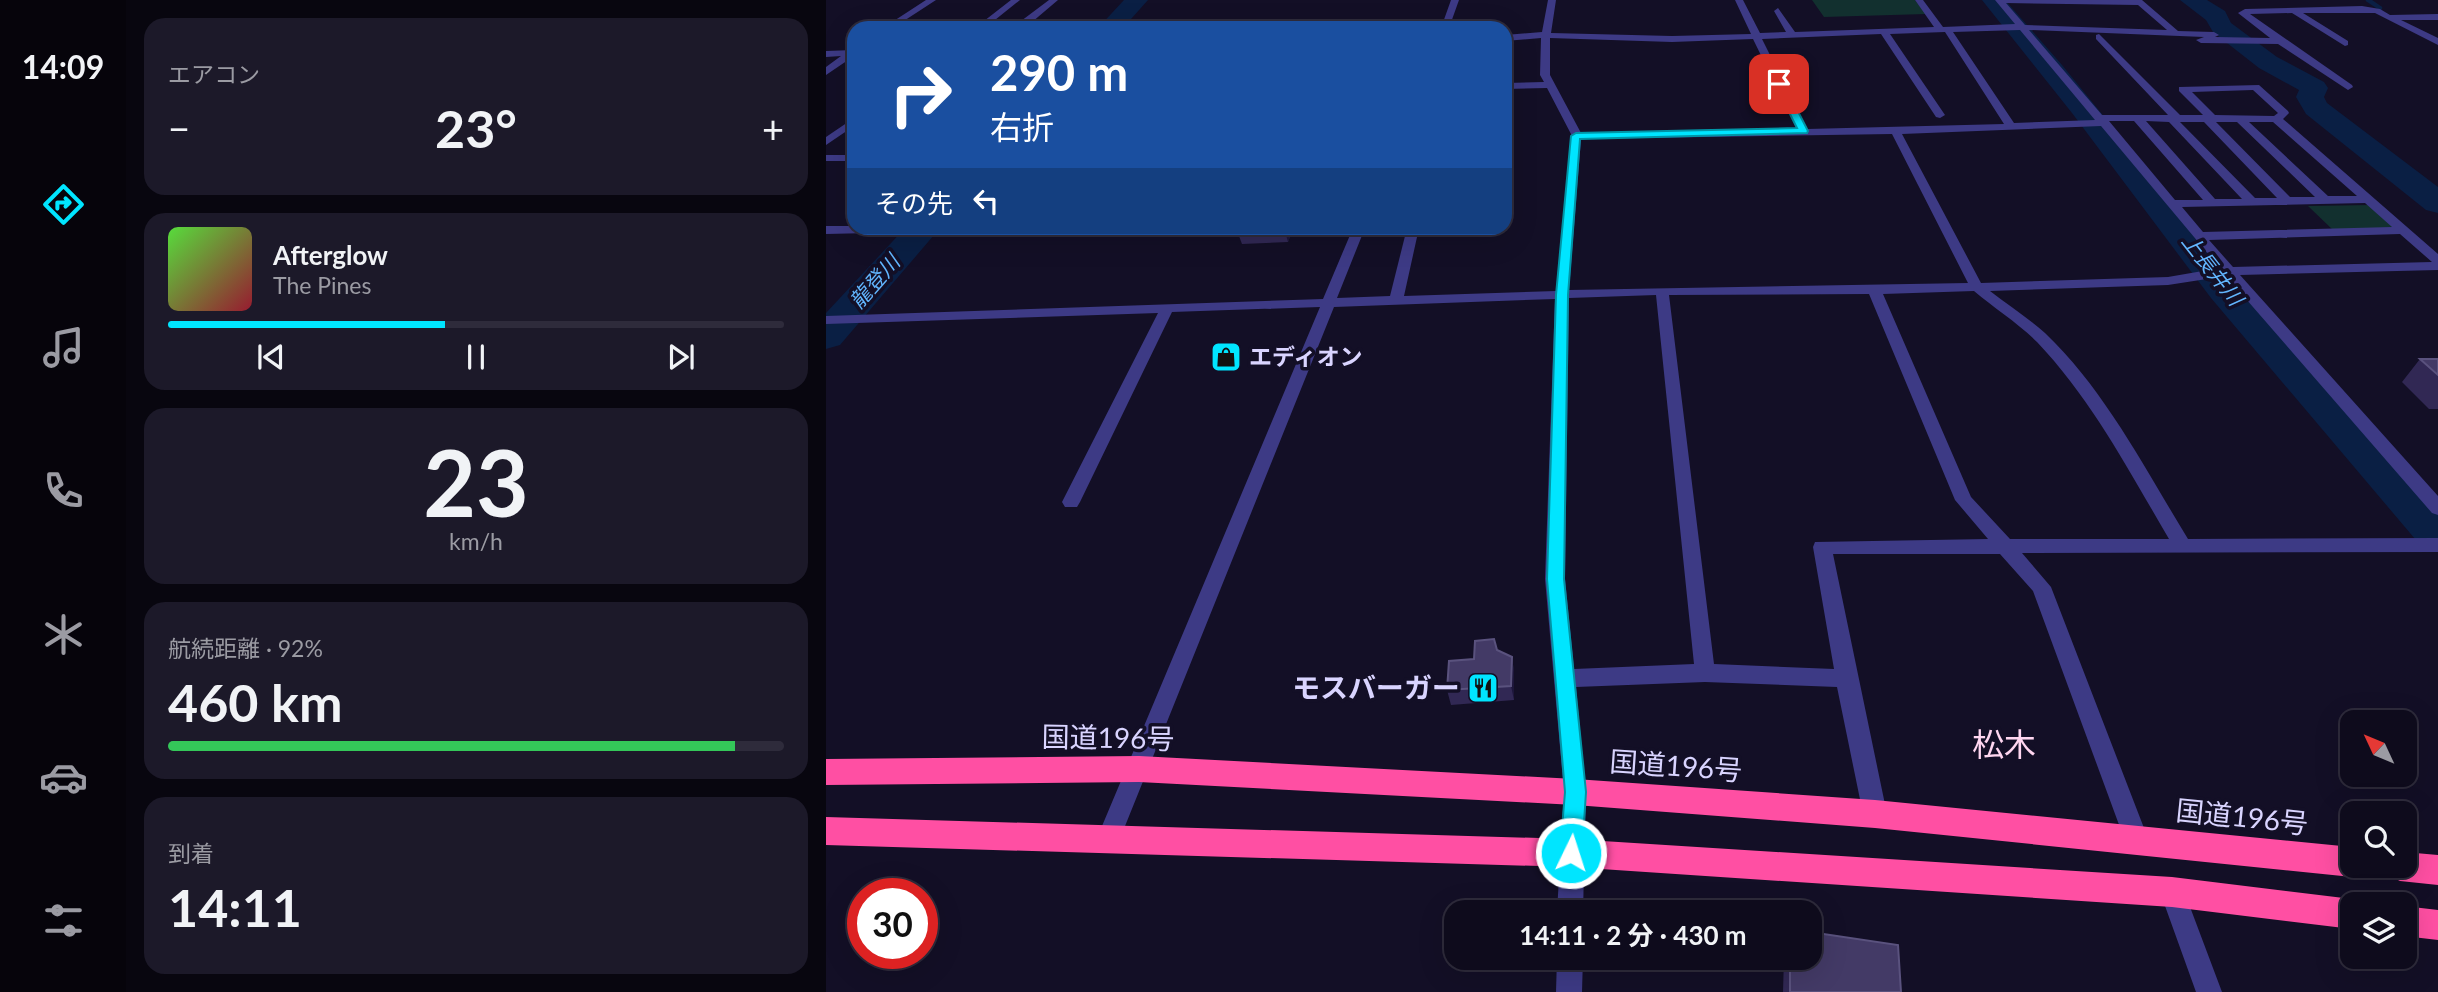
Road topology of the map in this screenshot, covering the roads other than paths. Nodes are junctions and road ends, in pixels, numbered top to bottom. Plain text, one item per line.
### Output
1 (932, 0) edge
2 (1016, 0) edge
3 (1054, 0) edge
4 (1455, 0) edge
5 (1552, 0) edge
6 (1739, 0) edge
7 (1919, 0) edge
8 (2001, 0) edge
9 (2362, 0) edge
10 (2139, 2) edge
11 (1778, 11) dead end
12 (2294, 11) junction
13 (2377, 11) junction
14 (2438, 17) edge
15 (2388, 18) junction
16 (898, 21) edge
17 (988, 21) edge
18 (1027, 21) edge
19 (1448, 21) edge
20 (1943, 29) junction
21 (2028, 31) junction
22 (1884, 32) junction
23 (2176, 34) junction
24 (2214, 34) dead end
25 (1546, 36) junction
26 (1791, 36) junction
27 (1755, 37) junction
28 (2099, 37) junction
29 (1512, 38) edge
30 (2280, 41) junction
31 (2438, 42) edge
32 (2345, 43) dead end
33 (847, 52) edge
34 (826, 54) edge
35 (847, 55) edge
36 (826, 72) edge
37 (1549, 85) junction
38 (1512, 86) edge
39 (2348, 87) dead end
40 (2220, 88) junction
41 (1940, 115) dead end
42 (2137, 118) junction
43 (2174, 118) junction
44 (2209, 118) junction
45 (2246, 119) junction
46 (2276, 119) junction
47 (2103, 121) junction
48 (847, 126) edge
49 (2011, 127) junction
50 (1895, 130) junction
51 (1803, 131) junction
52 (1576, 136) junction
53 (826, 142) edge
54 (2243, 156) junction
55 (2279, 156) junction
56 (826, 158) edge
57 (847, 158) edge
58 (2368, 199) junction
59 (2325, 200) junction
60 (2287, 201) junction
61 (2252, 202) junction
62 (2212, 203) junction
63 (2173, 204) junction
64 (826, 230) edge
65 (847, 230) edge
66 (2403, 230) junction
67 (1356, 235) edge
68 (1411, 235) edge
69 (2200, 236) junction
70 (2438, 264) edge
71 (2229, 271) junction
72 (1978, 287) junction
73 (1874, 290) junction
74 (1662, 291) junction
75 (1562, 295) junction
76 (1395, 300) junction
77 (1330, 302) junction
78 (1167, 308) junction
79 (826, 320) edge
80 (1071, 502) dead end
81 (2438, 508) edge
82 (2438, 545) edge
83 (2006, 546) junction
84 (2183, 546) junction
85 (1705, 673) junction
86 (1566, 678) junction
87 (1846, 678) junction
88 (1139, 769) junction
89 (826, 772) edge
90 (1575, 792) junction
91 (1875, 814) junction
92 (826, 831) edge
93 (1109, 838) junction
94 (2137, 841) junction
95 (1571, 853) junction
96 (2340, 861) edge
97 (2417, 868) edge
98 (2438, 870) edge
99 (2172, 892) junction
100 (1570, 900) edge
101 (2340, 913) edge
102 (2417, 923) edge
103 (2438, 925) edge
104 (1570, 970) edge
105 (1570, 992) edge
106 (2209, 992) edge

1 - 16 street
2 - 17 street
3 - 18 street
4 - 19 street
5 - 25 street
6 - 27 street
7 - 20 street
8 - 10 street
8 - 21 street
9 - 13 street
10 - 23 street
11 - 26 street
12 - 13 street
12 - 30 street
12 - 32 street
13 - 15 street
14 - 15 street
15 - 31 street
20 - 21 street
20 - 22 street
20 - 49 street
21 - 23 street
21 - 28 street
21 - 47 street
22 - 26 street
22 - 41 street
23 - 24 street
25 - 27 street
25 - 29 street
25 - 37 street
26 - 27 street
27 - 51 street
28 - 30 street
28 - 43 street
30 - 39 street
33 - 34 street
35 - 36 street
37 - 38 street
37 - 52 street
40 - 44 street
40 - 45 street
40 - 46 street
42 - 43 street
42 - 47 street
42 - 62 street
43 - 44 street
43 - 61 street
44 - 45 street
44 - 54 street
45 - 46 street
45 - 55 street
46 - 58 street
47 - 49 street
47 - 63 street
48 - 53 street
49 - 50 street
50 - 51 street
50 - 72 street
51 - 52 street
52 - 75 street
54 - 55 street
54 - 60 street
55 - 59 street
56 - 57 street
58 - 59 street
58 - 66 street
59 - 60 street
60 - 61 street
61 - 62 street
62 - 63 street
63 - 69 street
64 - 65 street
66 - 69 street
66 - 70 street
67 - 77 street
68 - 76 street
69 - 71 street
70 - 71 street
71 - 72 street
71 - 81 street
72 - 73 street
72 - 84 street
73 - 74 street
73 - 83 street
74 - 75 street
74 - 85 street
75 - 76 street
75 - 86 street
76 - 77 street
77 - 78 street
77 - 88 street
78 - 79 street
78 - 80 street
82 - 84 street
83 - 84 street
83 - 87 street
83 - 94 street
85 - 86 street
85 - 87 street
86 - 90 street
87 - 91 street
88 - 89 highway, 国道196号
88 - 90 highway, 国道196号
88 - 93 street
90 - 91 highway, 国道196号
90 - 95 street
91 - 94 highway, 国道196号
92 - 93 highway
93 - 95 highway
94 - 96 highway, 国道196号
95 - 99 highway
95 - 100 street
97 - 98 highway
99 - 101 highway
99 - 106 street
102 - 103 highway
104 - 105 street

